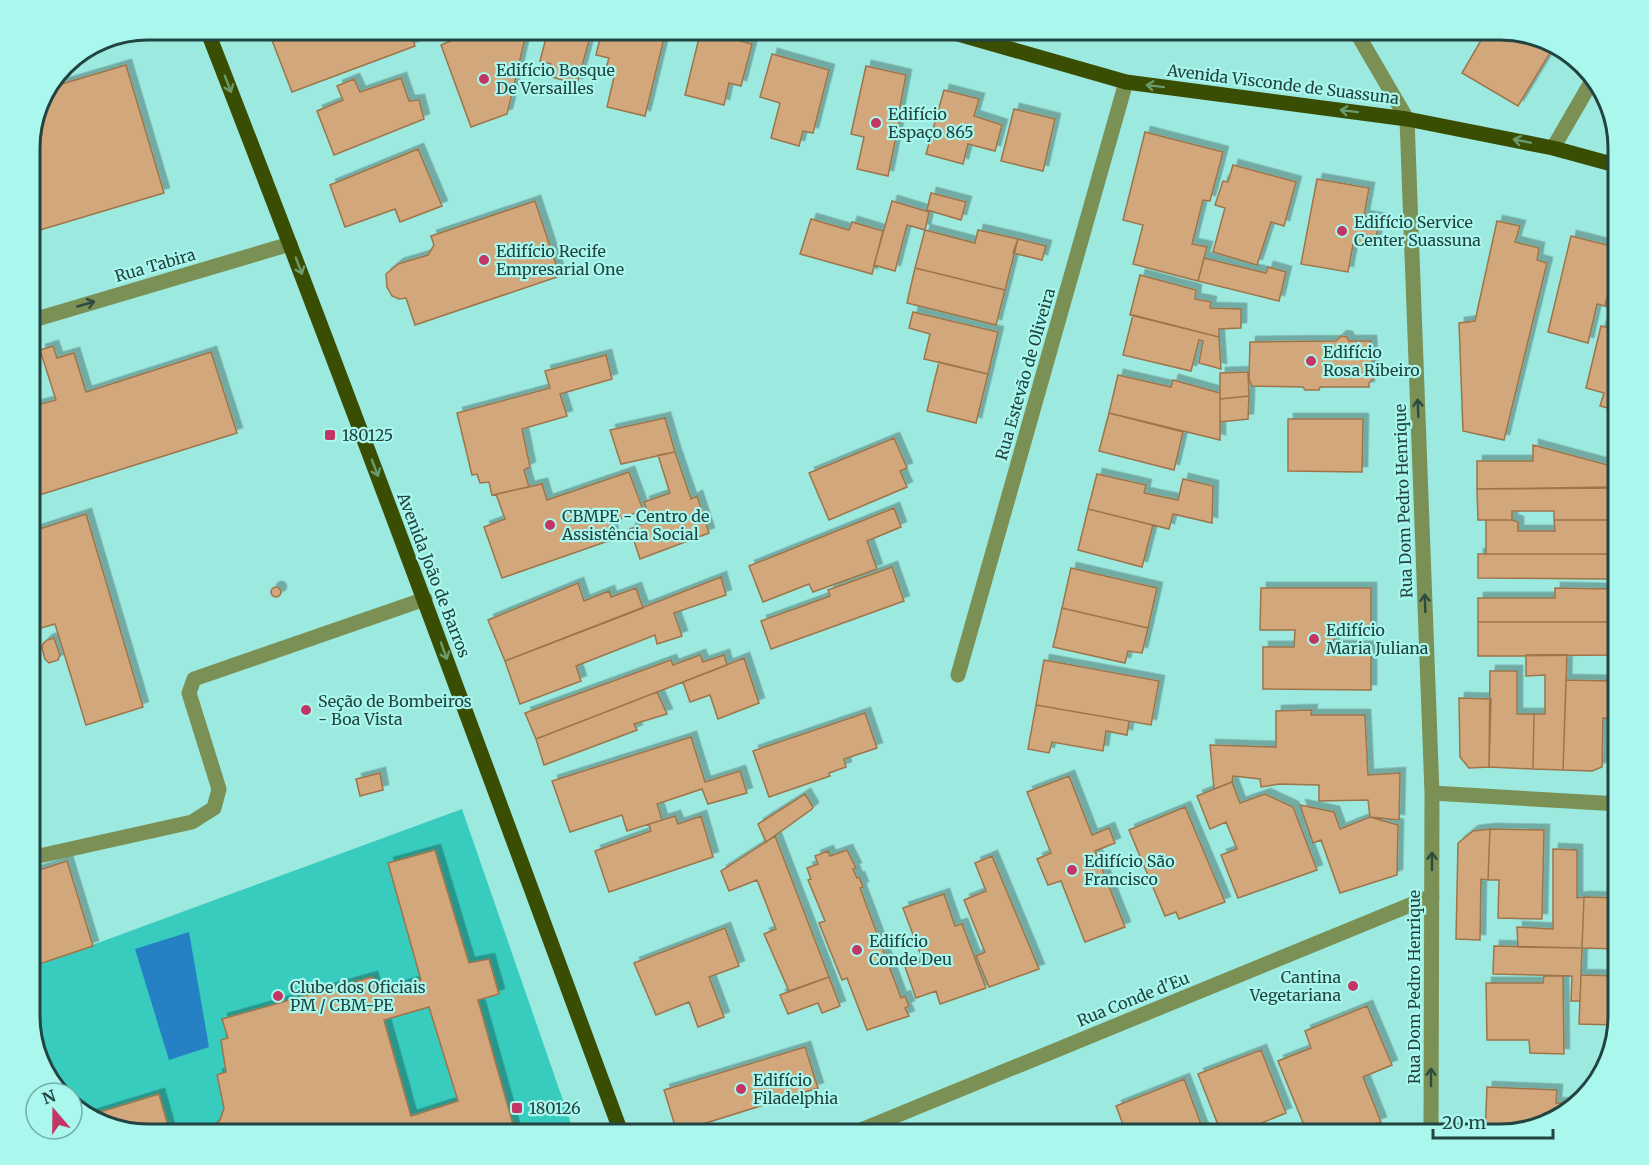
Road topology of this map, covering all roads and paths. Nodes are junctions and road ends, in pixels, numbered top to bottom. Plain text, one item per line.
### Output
1 (211, 40) edge
2 (979, 40) edge
3 (1361, 40) edge
4 (1126, 82) junction
5 (1589, 87) edge
6 (1407, 119) junction
7 (1553, 148) junction
8 (1608, 163) edge
9 (290, 244) junction
10 (41, 318) edge
11 (424, 599) junction
12 (958, 675) dead end
13 (1432, 793) junction
14 (1608, 803) edge
15 (41, 856) edge
16 (1432, 896) junction
17 (618, 1124) edge
18 (876, 1124) edge
19 (1431, 1124) edge

1 -> 9 main road, Avenida João de Barros
2 - 4 main road, Avenida Visconde de Suassuna
3 - 6 street
6 -> 4 main road, Avenida Visconde de Suassuna
4 - 12 street, Rua Estevão de Oliveira
5 - 7 street
7 -> 6 main road, Avenida Visconde de Suassuna
13 -> 6 street, Rua Dom Pedro Henrique
7 - 8 main road, Avenida Visconde de Suassuna
10 -> 9 street, Rua Tabira
9 -> 11 main road, Avenida João de Barros
11 - 15 street
11 -> 17 main road, Avenida João de Barros
13 - 14 street
16 -> 13 street, Rua Dom Pedro Henrique
16 - 18 street, Rua Conde d'Eu
19 -> 16 street, Rua Dom Pedro Henrique

